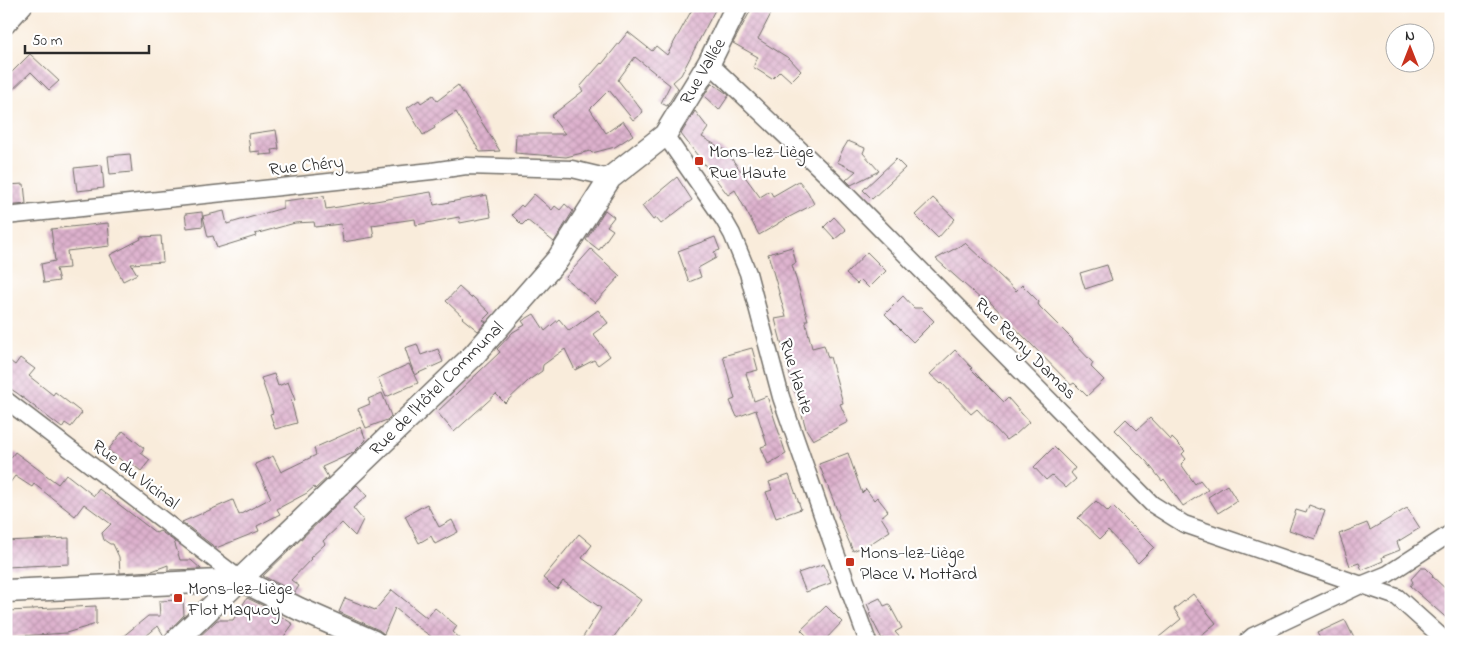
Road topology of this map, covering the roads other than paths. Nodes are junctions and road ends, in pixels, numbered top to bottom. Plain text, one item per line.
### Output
1 (24, 6) edge
2 (736, 6) edge
3 (6, 26) edge
4 (709, 63) junction
5 (664, 135) junction
6 (610, 178) junction
7 (6, 216) edge
8 (6, 400) edge
9 (1451, 533) edge
10 (241, 580) junction
11 (1361, 585) junction
12 (6, 591) edge
13 (175, 642) edge
14 (374, 642) edge
15 (868, 642) edge
16 (1246, 642) edge
17 (1447, 642) edge

1 - 3 street
2 - 4 street, Rue Vallée
4 - 5 street, Rue Vallée
4 - 11 street, Rue Remy Damas
5 - 6 street, Rue Vallée
5 - 15 street, Rue Haute
6 - 7 street, Rue Chéry
6 - 10 street, Rue de l'Hôtel Communal
8 - 10 street, Rue du Vicinal
9 - 11 street
10 - 12 street
10 - 13 street, Rue de l'Hôtel Communal
10 - 14 street
11 - 16 street
11 - 17 street, Rue Remy Damas

